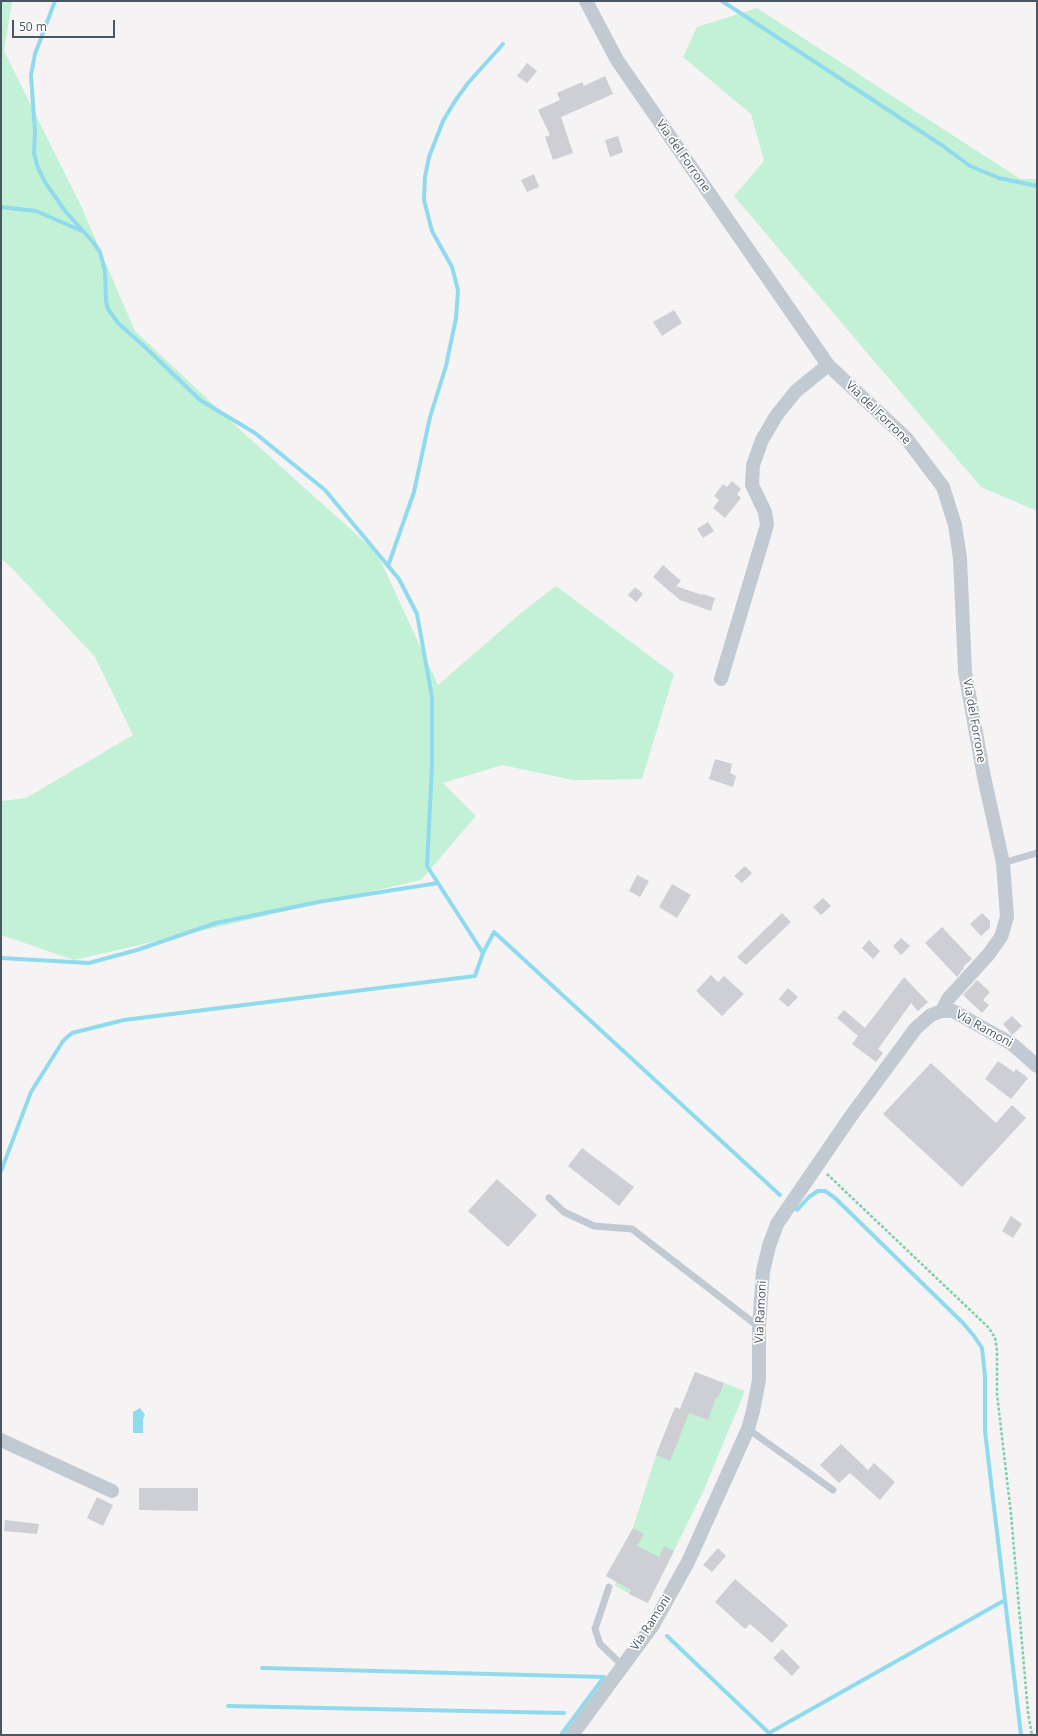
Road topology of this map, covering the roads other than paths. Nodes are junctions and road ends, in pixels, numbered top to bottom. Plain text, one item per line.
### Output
1 (586, 1) edge
2 (828, 365) junction
3 (721, 680) dead end
4 (1037, 853) edge
5 (1003, 863) junction
6 (942, 1011) junction
7 (1037, 1066) edge
8 (549, 1198) dead end
9 (759, 1327) junction
10 (748, 1429) junction
11 (1, 1440) edge
12 (833, 1490) dead end
13 (112, 1491) dead end
14 (609, 1587) dead end
15 (623, 1666) junction
16 (572, 1735) edge

1 - 2 street, Via del Forrone
2 - 3 street
2 - 5 street, Via del Forrone
4 - 5 lane
5 - 6 street, Via del Forrone
6 - 7 street, Via Ramoni
6 - 9 street, Via Ramoni
8 - 9 lane
9 - 10 street, Via Ramoni
10 - 12 lane
10 - 15 street, Via Ramoni
11 - 13 street
14 - 15 lane
15 - 16 street, Via Ramoni

